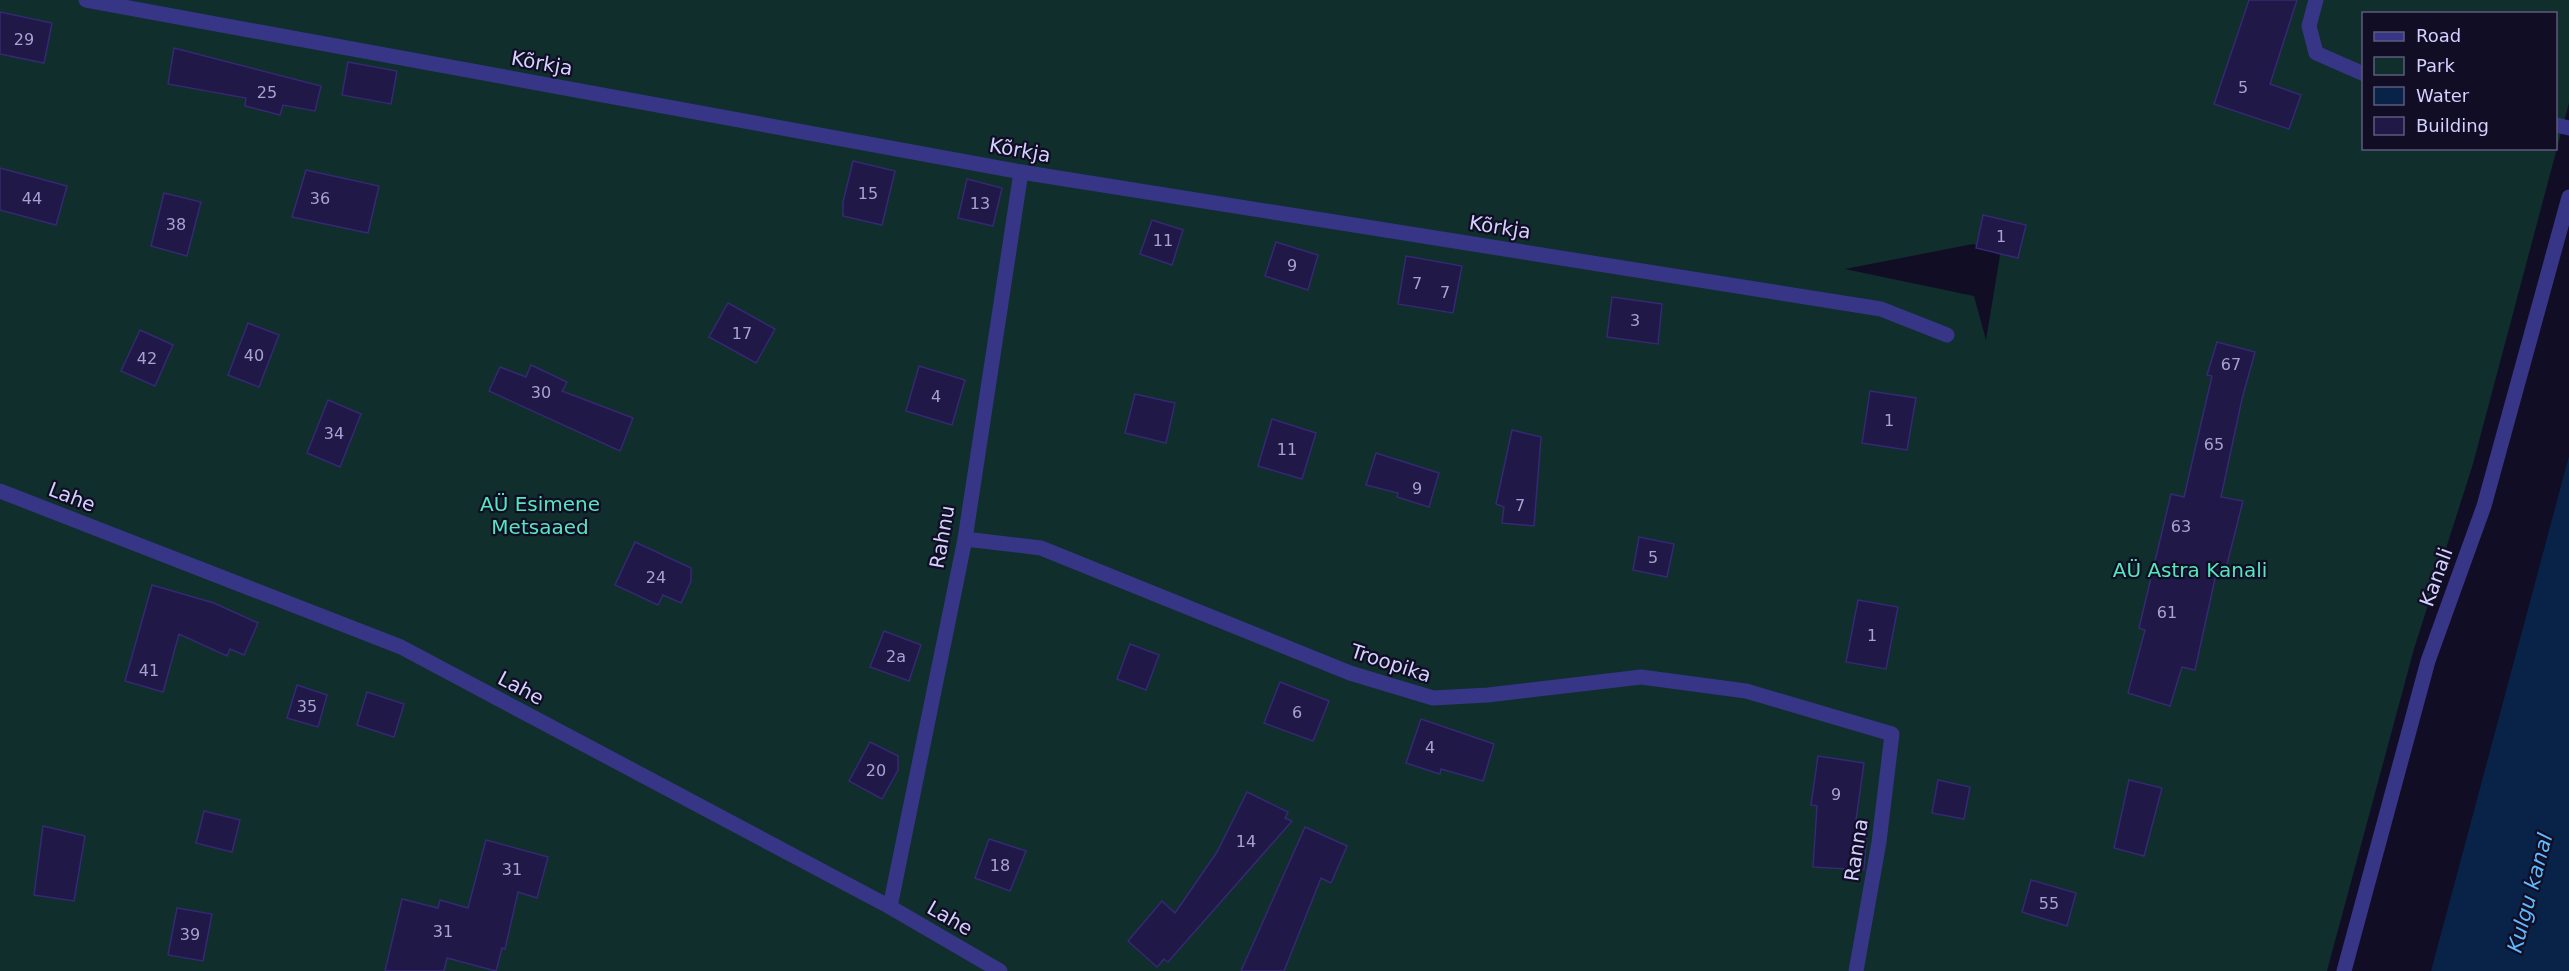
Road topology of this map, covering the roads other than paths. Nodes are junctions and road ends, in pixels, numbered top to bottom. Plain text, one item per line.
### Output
1 (86, 0) edge
2 (2316, 0) edge
3 (2362, 73) edge
4 (1021, 172) junction
5 (2569, 197) edge
6 (1947, 335) dead end
7 (0, 491) edge
8 (965, 538) junction
9 (1892, 734) joint
10 (890, 907) junction
11 (1000, 971) edge
12 (1856, 971) edge
13 (2344, 971) edge

1 - 4 street, Kõrkja
2 - 3 street
4 - 6 street, Kõrkja
4 - 8 street, Rahnu
5 - 13 street, Kanali
7 - 10 street, Lahe
8 - 9 street, Troopika
8 - 10 street, Rahnu
9 - 12 street, Ranna
10 - 11 street, Lahe

